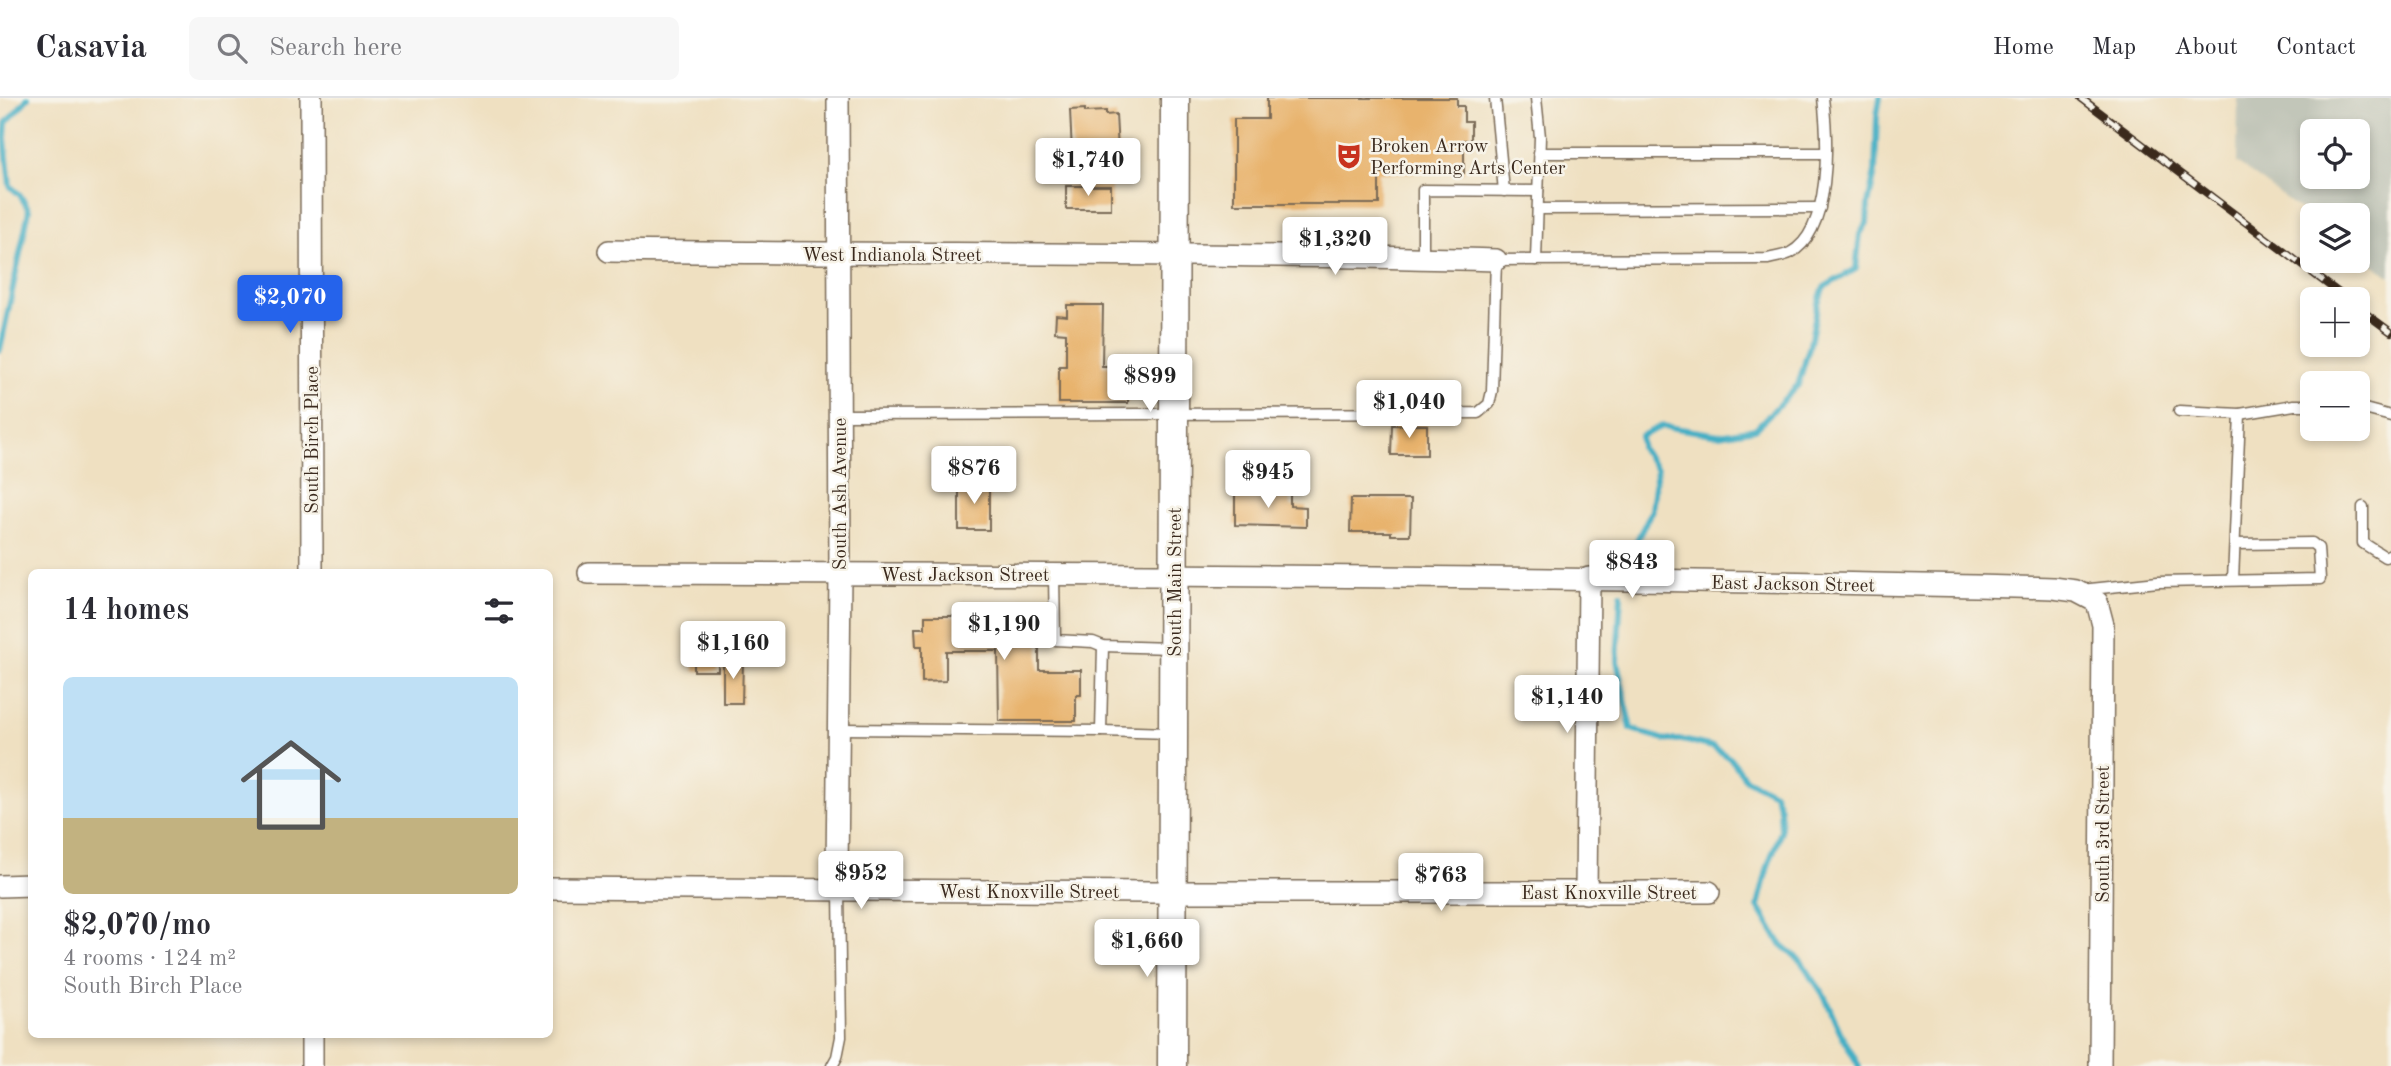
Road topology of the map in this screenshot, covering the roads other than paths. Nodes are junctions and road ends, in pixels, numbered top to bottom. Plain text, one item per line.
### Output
1 (311, 98) edge
2 (838, 98) edge
3 (1175, 98) edge
4 (1495, 98) edge
5 (1536, 98) edge
6 (1823, 98) edge
7 (1539, 153) junction
8 (1824, 153) junction
9 (1504, 191) junction
10 (1538, 191) junction
11 (1821, 208) junction
12 (1538, 209) junction
13 (609, 251) dead end
14 (837, 254) junction
15 (1175, 254) junction
16 (1423, 258) junction
17 (1496, 260) junction
18 (1536, 260) junction
19 (2300, 405) edge
20 (2370, 410) edge
21 (2179, 411) dead end
22 (2241, 414) junction
23 (839, 415) junction
24 (1174, 415) junction
25 (2391, 416) edge
26 (2363, 507) dead end
27 (2236, 544) junction
28 (2391, 554) edge
29 (312, 569) edge
30 (589, 572) dead end
31 (840, 573) junction
32 (1054, 574) junction
33 (1174, 575) junction
34 (1589, 578) junction
35 (2233, 580) junction
36 (2076, 591) junction
37 (2097, 602) joint
38 (1103, 646) junction
39 (1174, 648) junction
40 (839, 729) junction
41 (1101, 731) junction
42 (1174, 733) junction
43 (28, 885) edge
44 (0, 886) edge
45 (553, 888) edge
46 (839, 890) junction
47 (1172, 892) junction
48 (1586, 892) junction
49 (1709, 892) dead end
50 (312, 1038) edge
51 (312, 1066) edge
52 (832, 1066) edge
53 (1172, 1066) edge
54 (2101, 1066) edge

1 - 29 street, South Birch Place
2 - 14 street, South Ash Avenue
3 - 15 street, South Main Street
4 - 9 lane
5 - 7 lane
6 - 8 lane
7 - 8 lane
7 - 10 lane
8 - 11 lane
9 - 10 lane
9 - 16 lane
10 - 12 lane
11 - 12 lane
11 - 18 lane
12 - 18 lane
13 - 14 street, West Indianola Street
14 - 15 street, West Indianola Street
14 - 23 street, South Ash Avenue
15 - 16 street, West Indianola Street
15 - 24 street, South Main Street
16 - 17 street, West Indianola Street
17 - 18 lane
17 - 24 lane
19 - 22 lane
20 - 25 lane
21 - 22 lane
22 - 27 lane
23 - 24 lane
23 - 31 street, South Ash Avenue
24 - 33 street, South Main Street
26 - 28 lane
27 - 35 lane
27 - 35 lane, East Jackson Street
30 - 31 street, West Jackson Street
31 - 32 street, West Jackson Street
31 - 40 street, South Ash Avenue
32 - 33 street, West Jackson Street
32 - 38 lane
33 - 34 street, East Jackson Street
33 - 39 street, South Main Street
34 - 36 street, East Jackson Street
34 - 48 street
35 - 36 lane, East Jackson Street
36 - 37 street, East Jackson Street
37 - 54 street, South 3rd Street
38 - 39 lane
38 - 41 lane
39 - 42 street, South Main Street
40 - 41 lane
40 - 46 street, South Ash Avenue
41 - 42 lane
42 - 47 street, South Main Street
43 - 44 street
45 - 46 street, West Knoxville Street
46 - 47 street, West Knoxville Street
46 - 52 lane
47 - 48 street, East Knoxville Street
47 - 53 street, South Main Street
48 - 49 street, East Knoxville Street
50 - 51 street

